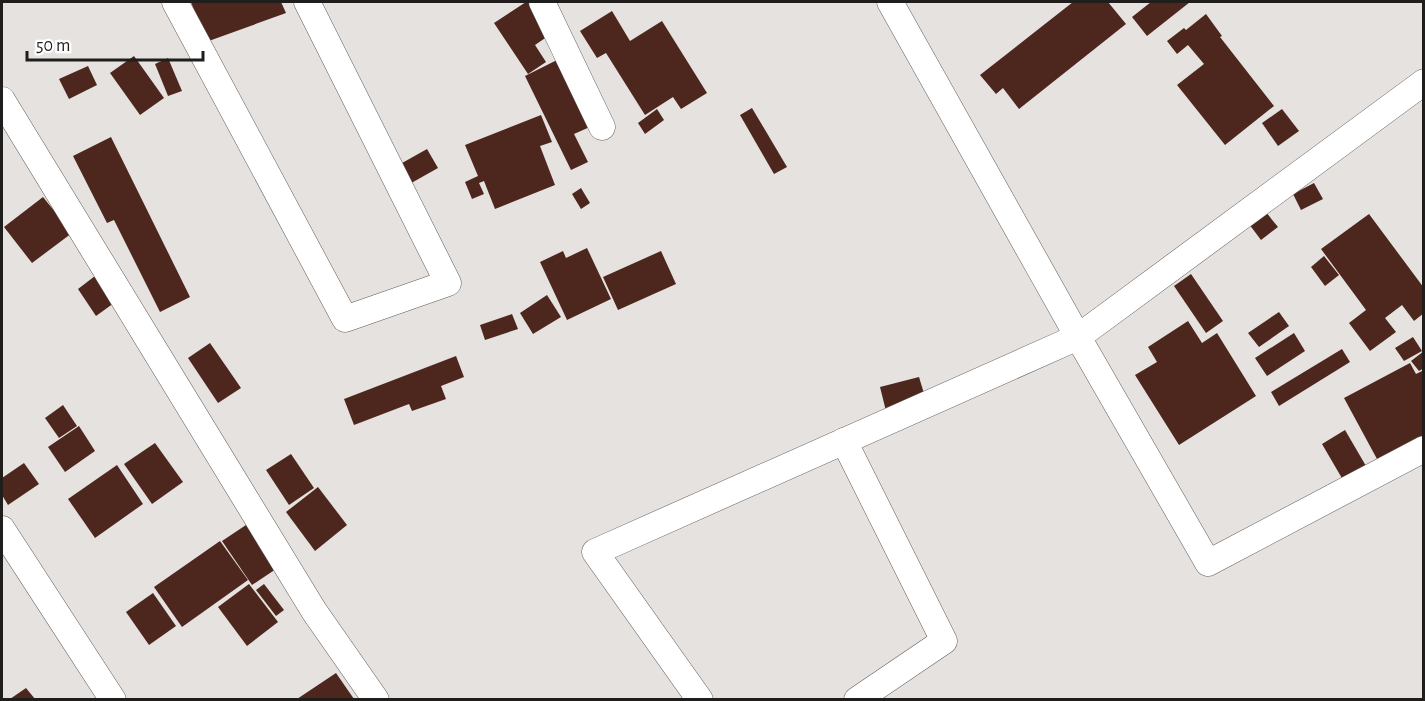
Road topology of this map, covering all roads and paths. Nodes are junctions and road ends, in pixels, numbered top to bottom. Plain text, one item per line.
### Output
1 (175, 2) edge
2 (307, 2) edge
3 (542, 2) edge
4 (890, 2) edge
5 (1424, 82) edge
6 (2, 100) edge
7 (602, 127) dead end
8 (1078, 338) junction
9 (844, 441) junction
10 (1424, 449) edge
11 (2, 529) edge
12 (113, 699) edge
13 (376, 699) edge
14 (700, 699) edge
15 (857, 699) edge

1 - 2 street
3 - 7 street
4 - 8 street
5 - 8 street
6 - 13 street
8 - 9 street
8 - 10 street
9 - 14 street
9 - 15 street
11 - 12 street

